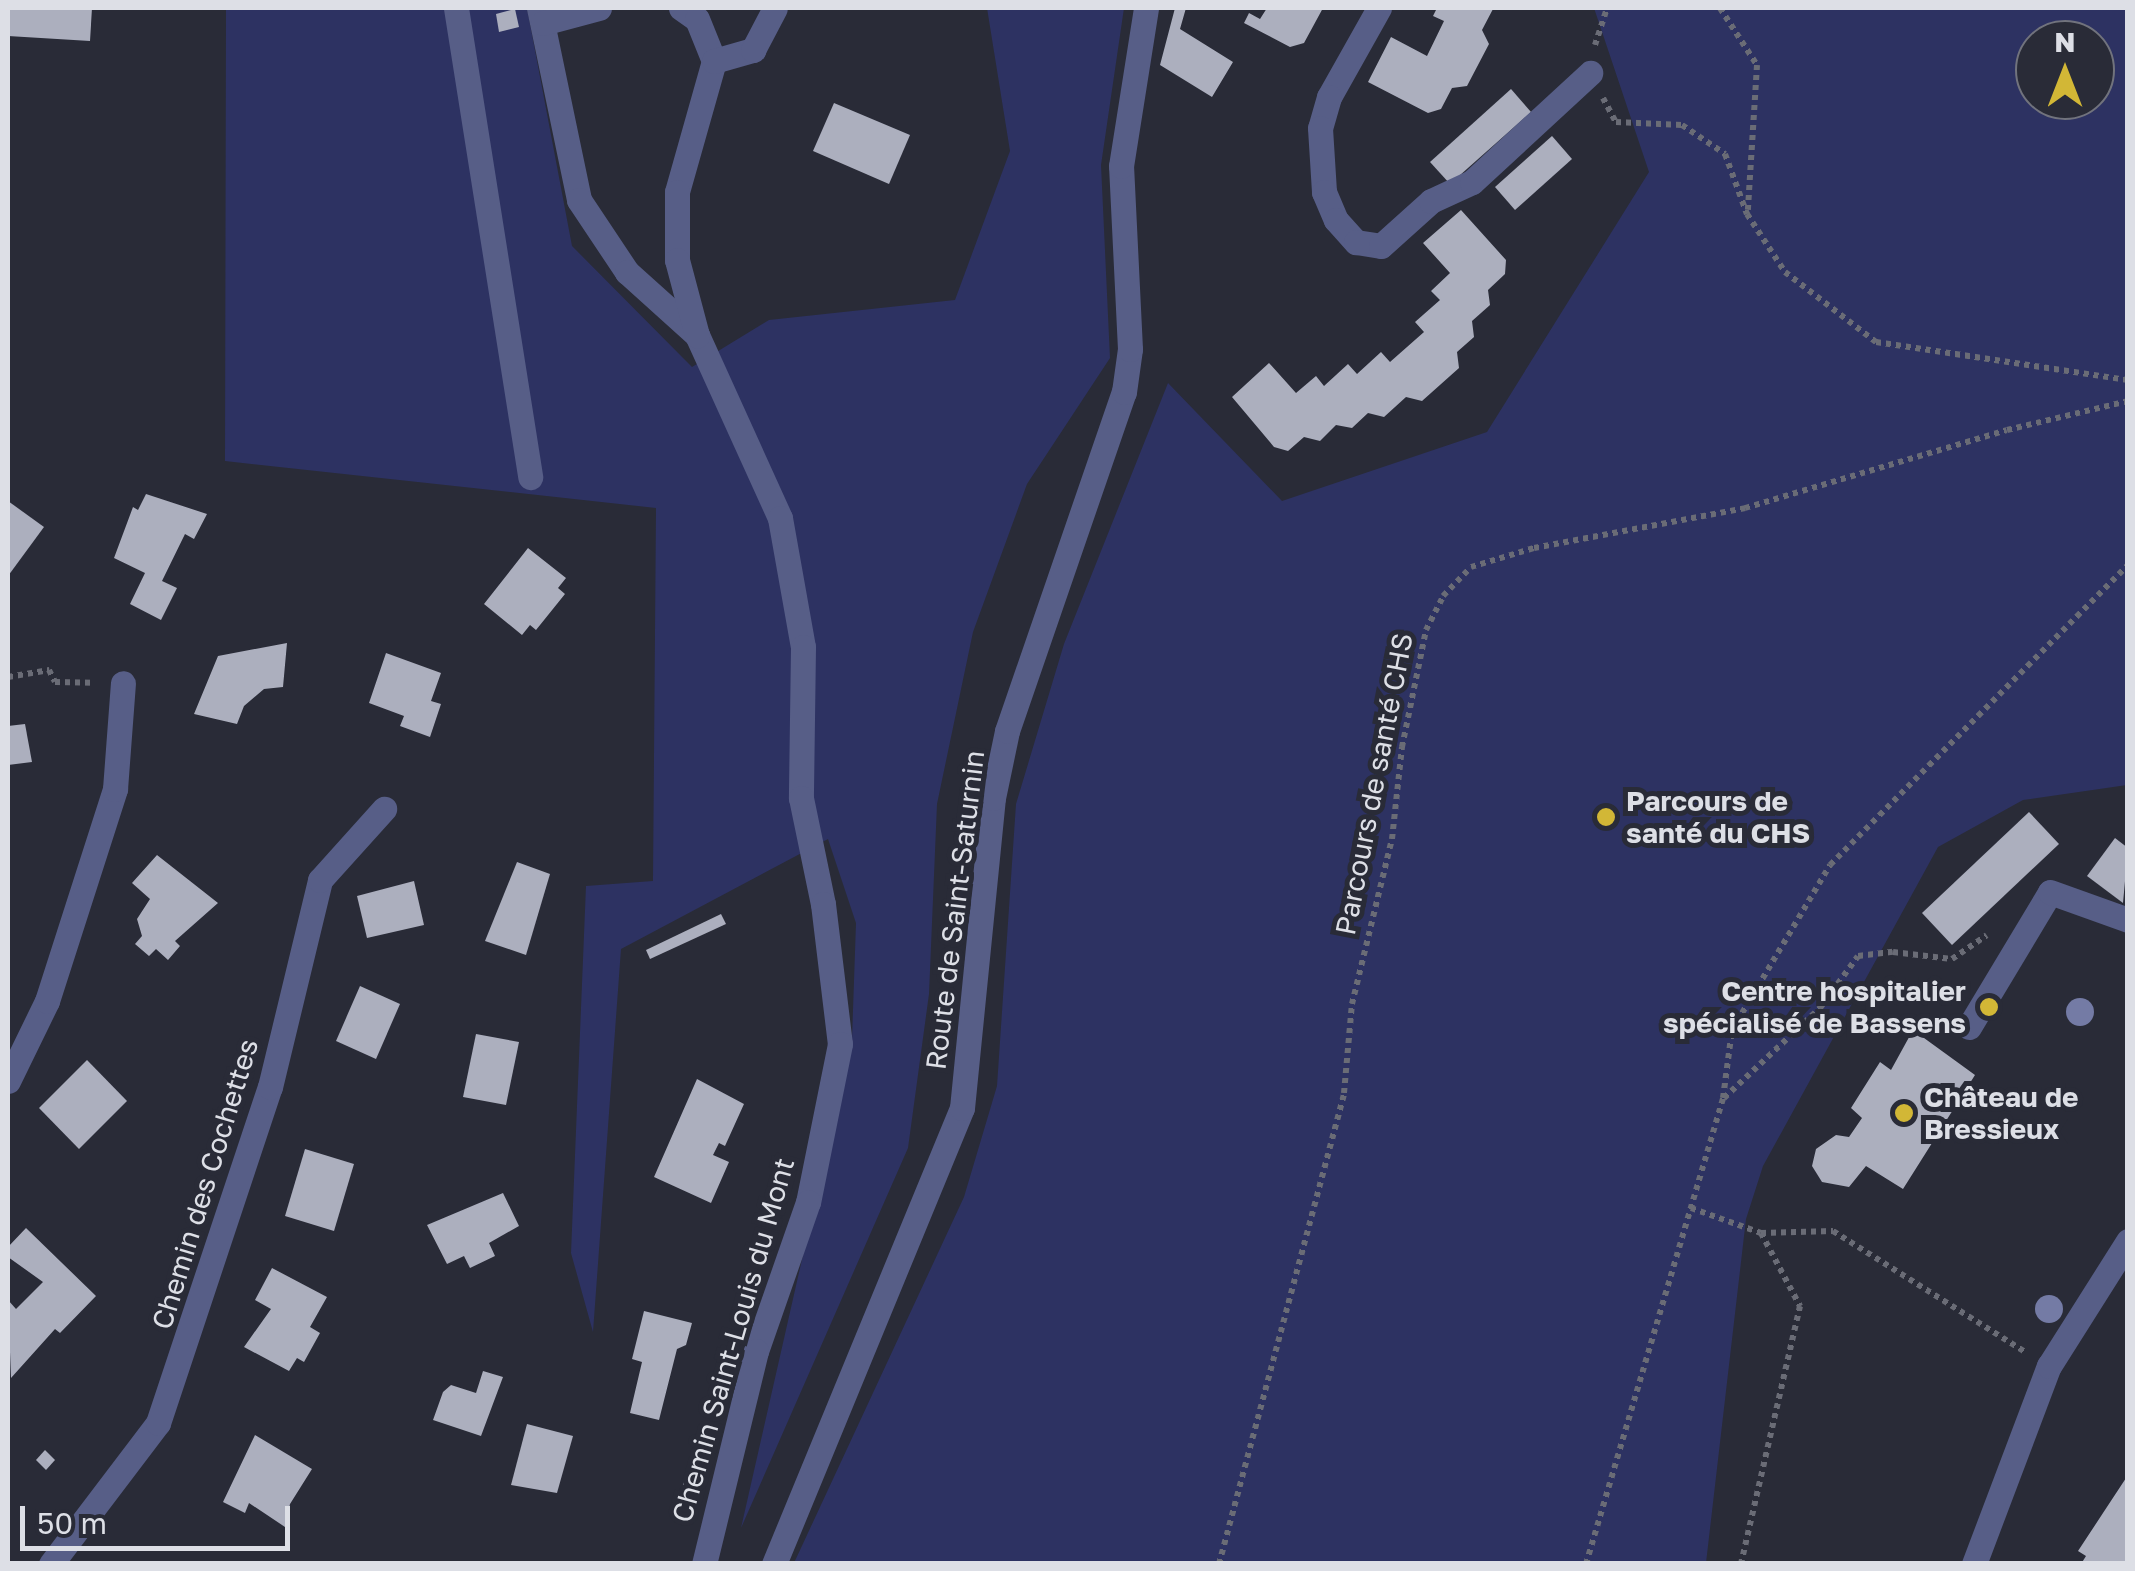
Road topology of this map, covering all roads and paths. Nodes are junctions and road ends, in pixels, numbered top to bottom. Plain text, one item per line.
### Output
1 (456, 8) edge
2 (598, 8) edge
3 (681, 8) edge
4 (775, 8) edge
5 (1146, 8) edge
6 (1378, 8) edge
7 (1607, 8) edge
8 (1720, 8) edge
9 (541, 15) edge
10 (714, 61) junction
11 (1590, 73) junction
12 (1747, 214) junction
13 (697, 335) junction
14 (2128, 380) edge
15 (2128, 402) edge
16 (530, 476) dead end
17 (2128, 564) edge
18 (8, 677) edge
19 (124, 684) joint
20 (384, 809) dead end
21 (2128, 920) edge
22 (2001, 926) dead end
23 (1970, 1027) dead end
24 (8, 1081) edge
25 (1723, 1098) junction
26 (1691, 1208) junction
27 (1761, 1233) junction
28 (2125, 1250) edge
29 (2049, 1366) junction
30 (51, 1564) edge
31 (704, 1564) edge
32 (774, 1564) edge
33 (1220, 1564) edge
34 (1586, 1564) edge
35 (1741, 1564) edge
36 (1974, 1564) edge

1 - 16 street
2 - 9 street
3 - 10 street
4 - 10 street
5 - 32 street, Route de Saint-Saturnin
6 - 11 street
7 - 11 path
8 - 12 path
9 - 13 street, Chemin Saint-Louis du Mont
10 - 13 street
11 - 12 path
12 - 14 path
13 - 31 street, Chemin Saint-Louis du Mont
15 - 33 path, Parcours de santé CHS
17 - 25 path
18 - 19 path
19 - 24 street
20 - 30 street, Chemin des Cochettes
21 - 23 street
22 - 25 path
25 - 26 path
26 - 27 path
26 - 34 path
27 - 29 path
27 - 35 path
28 - 29 street
29 - 36 street

